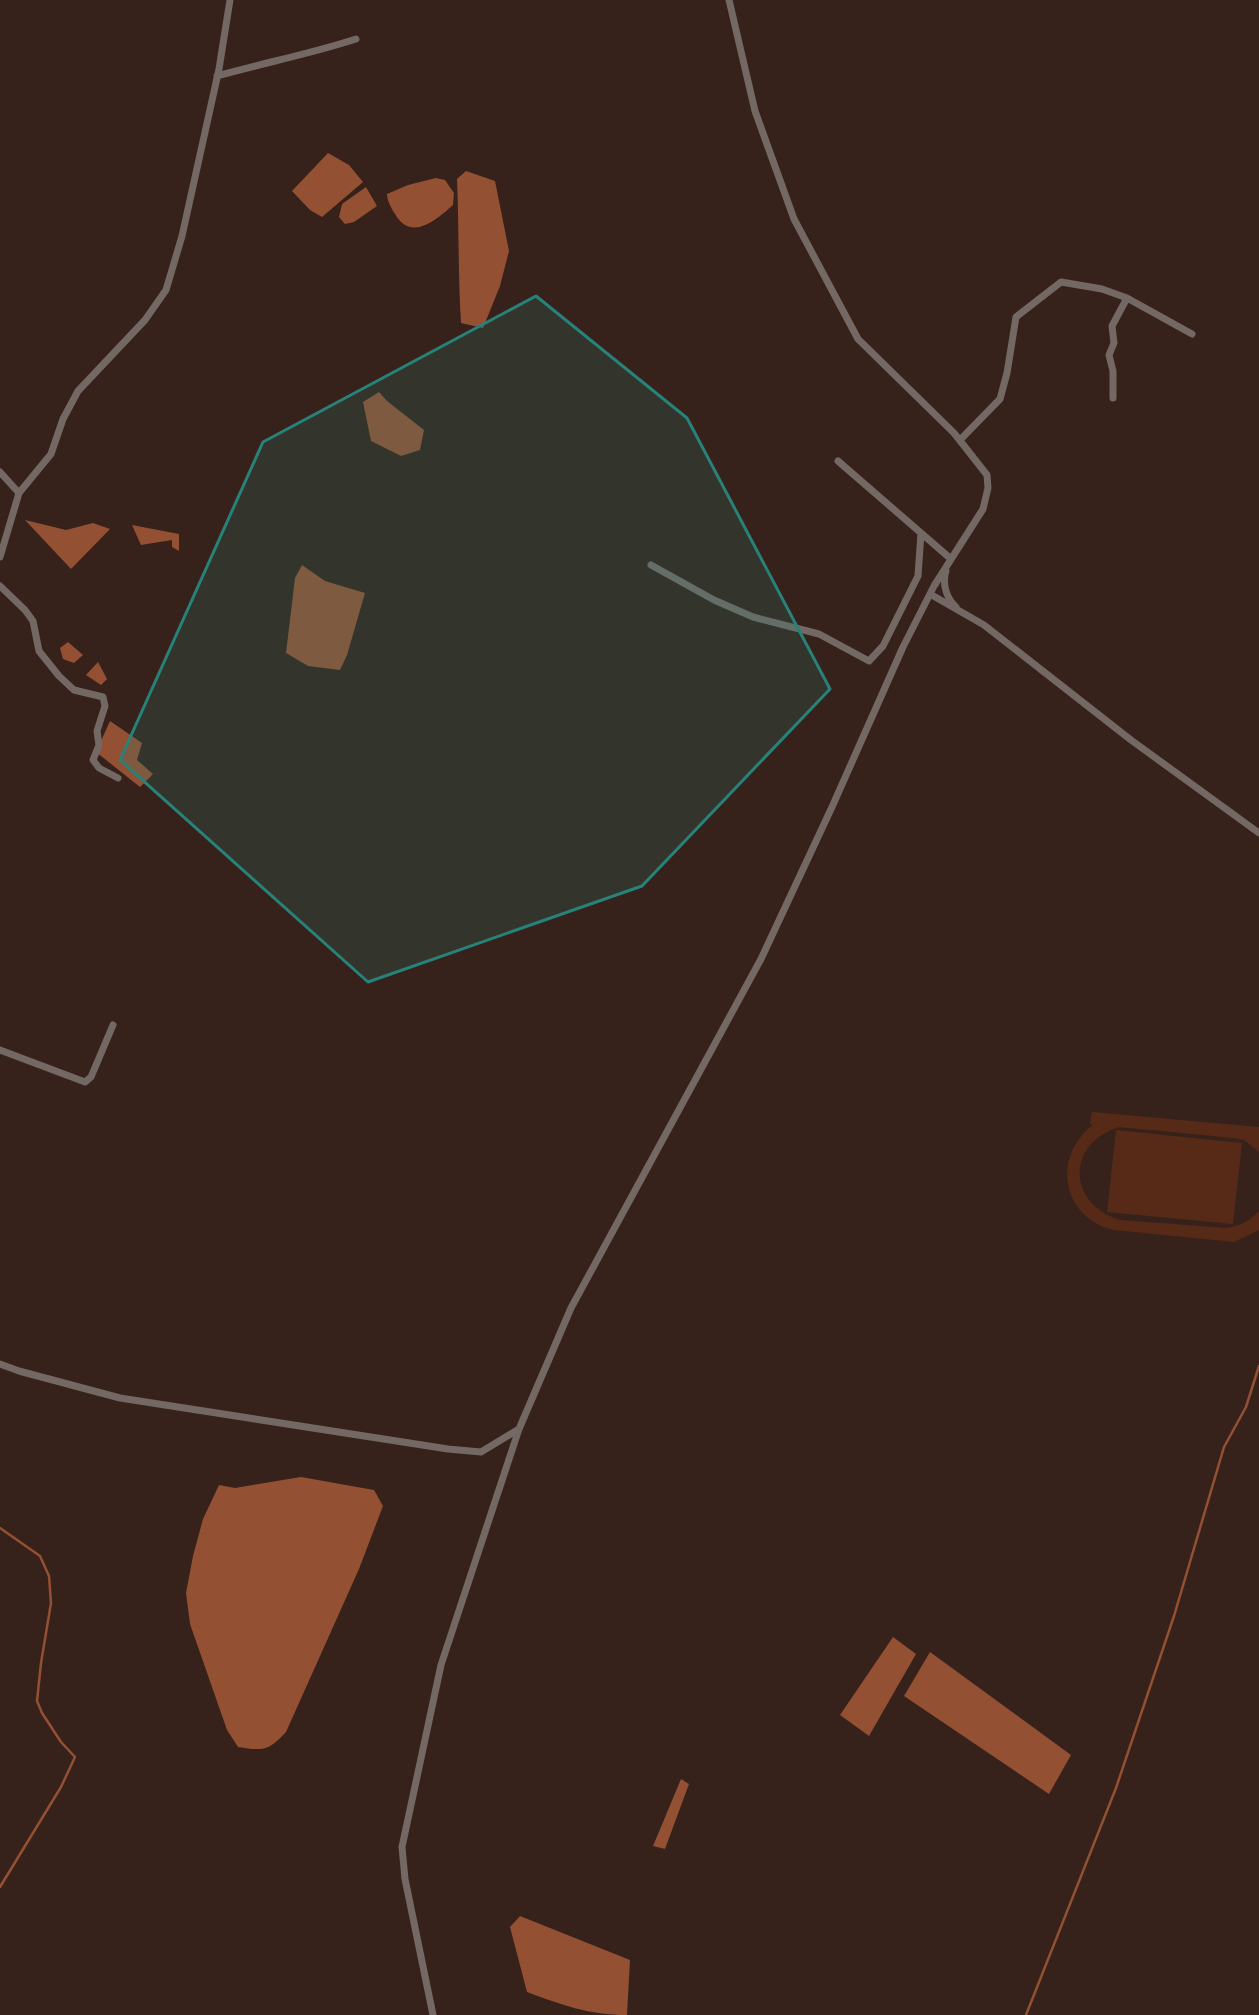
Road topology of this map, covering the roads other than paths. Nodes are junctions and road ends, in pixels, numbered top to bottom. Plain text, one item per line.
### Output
1 (230, 0) edge
2 (728, 0) edge
3 (356, 38) dead end
4 (217, 76) junction
5 (1127, 298) junction
6 (1192, 334) dead end
7 (1113, 398) dead end
8 (960, 440) junction
9 (838, 462) dead end
10 (0, 472) edge
11 (19, 493) junction
12 (921, 533) junction
13 (0, 557) edge
14 (949, 562) junction
15 (651, 565) dead end
16 (0, 586) edge
17 (930, 594) junction
18 (961, 612) junction
19 (118, 778) dead end
20 (1259, 832) edge
21 (113, 1025) dead end
22 (0, 1050) edge
23 (0, 1364) edge
24 (519, 1430) junction
25 (433, 2015) edge

1 - 4 street
2 - 8 street
3 - 4 street
4 - 11 street
5 - 6 street
5 - 7 street
5 - 8 street
8 - 14 street
9 - 12 street
10 - 11 street
11 - 13 street
12 - 14 street
12 - 15 street
14 - 17 street
14 - 18 street
16 - 19 street
17 - 18 street
17 - 24 street
18 - 20 street
21 - 22 street
23 - 24 street
24 - 25 street

